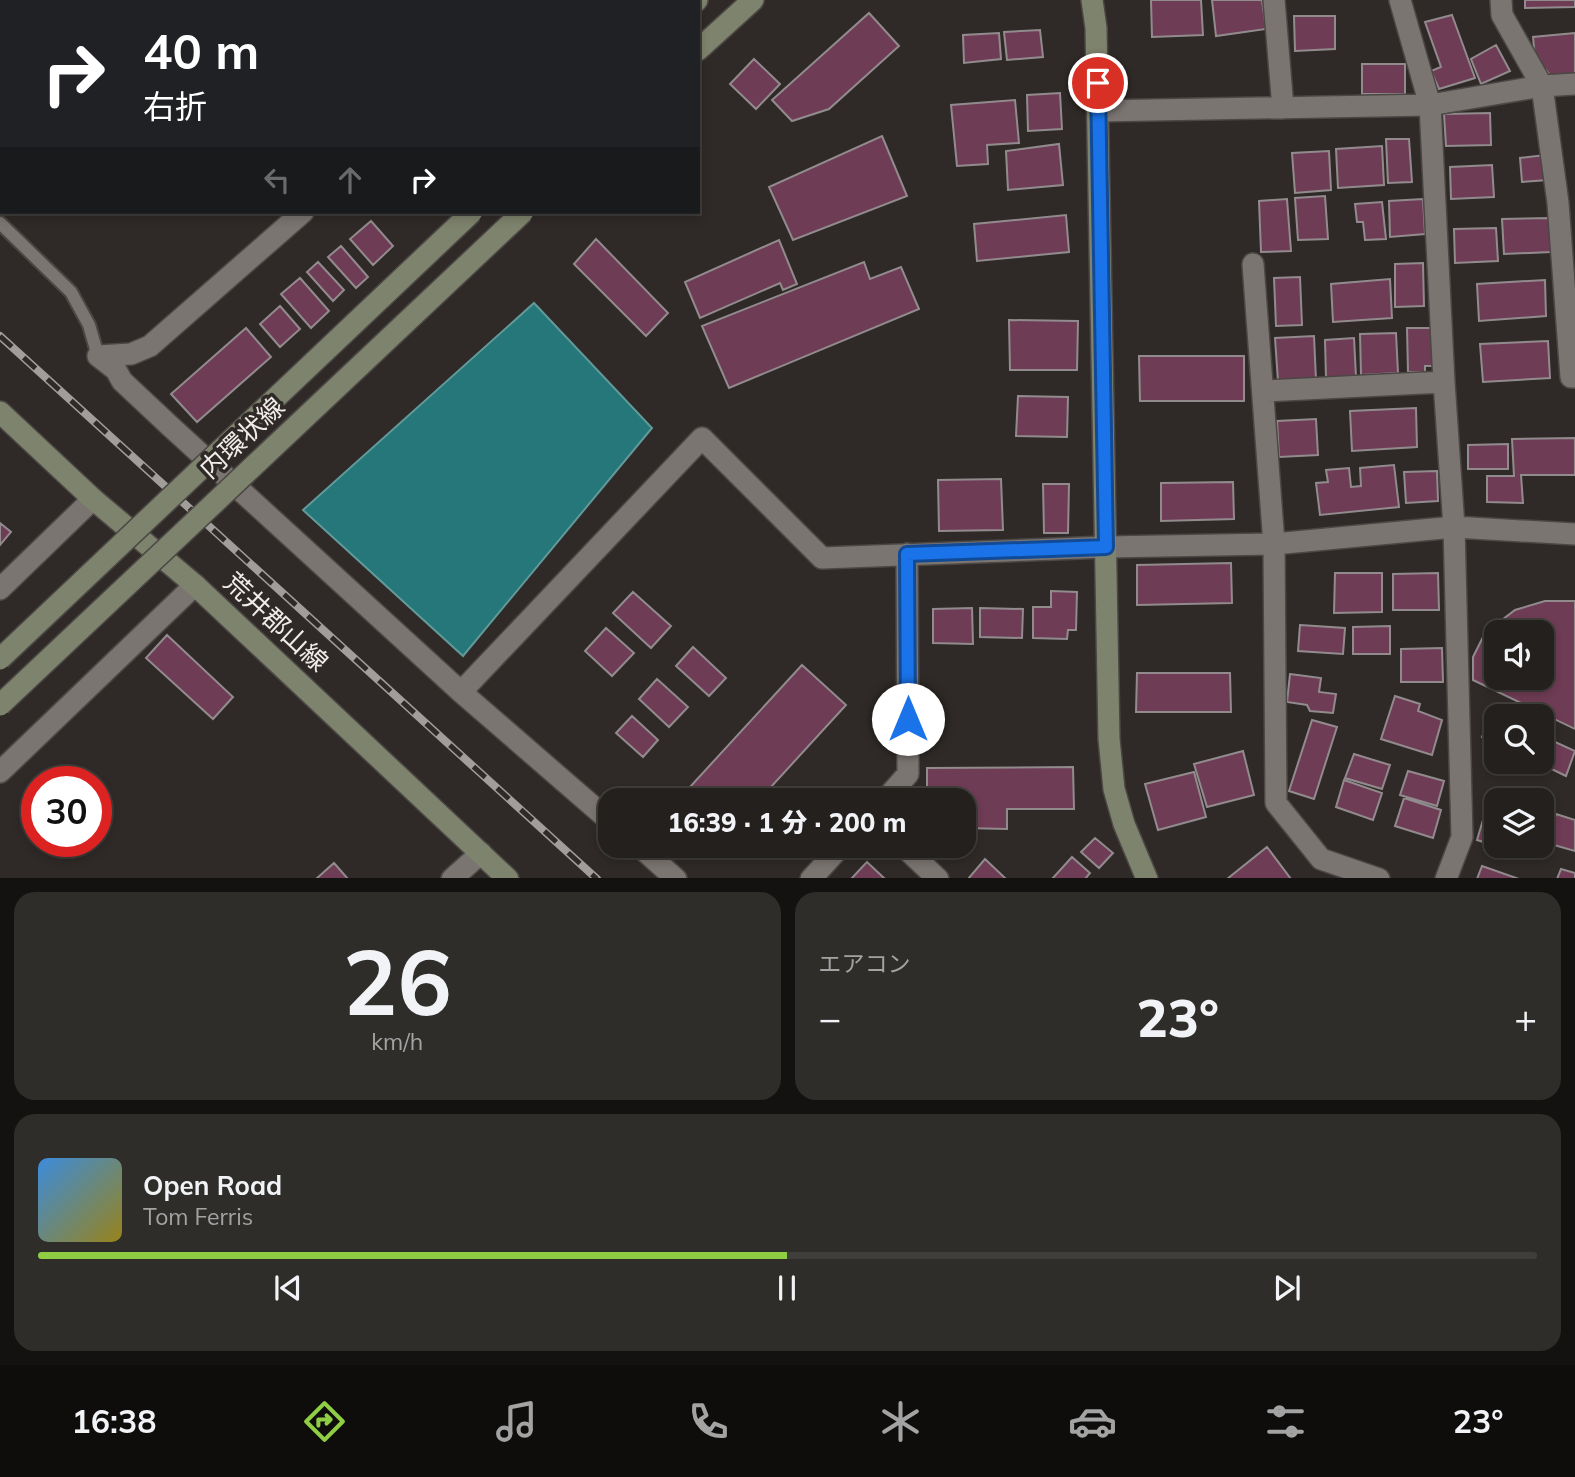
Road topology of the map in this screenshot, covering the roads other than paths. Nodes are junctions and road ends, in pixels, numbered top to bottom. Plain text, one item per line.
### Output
1 (752, 0) edge
2 (1092, 0) edge
3 (1274, 0) edge
4 (1400, 0) edge
5 (1501, 0) edge
6 (700, 48) edge
7 (1575, 84) edge
8 (1542, 86) junction
9 (1430, 105) junction
10 (1283, 108) junction
11 (1098, 111) junction
12 (296, 214) edge
13 (470, 214) edge
14 (521, 214) edge
15 (0, 223) edge
16 (1253, 264) dead end
17 (98, 356) junction
18 (1575, 377) edge
19 (1444, 382) junction
20 (1264, 391) junction
21 (0, 412) edge
22 (93, 499) junction
23 (1454, 527) junction
24 (1575, 534) edge
25 (1274, 544) junction
26 (1106, 547) junction
27 (907, 554) junction
28 (195, 585) junction
29 (0, 589) edge
30 (0, 659) edge
31 (461, 692) junction
32 (0, 705) edge
33 (0, 772) edge
34 (896, 788) edge
35 (598, 811) edge
36 (481, 853) junction
37 (653, 858) edge
38 (830, 858) edge
39 (916, 858) edge
40 (452, 878) edge
41 (508, 878) edge
42 (676, 878) edge
43 (811, 878) edge
44 (938, 878) edge
45 (1147, 878) edge
46 (1379, 878) edge
47 (1446, 878) edge

1 - 6 street
2 - 11 street
3 - 10 street
4 - 9 street
5 - 8 street
7 - 8 street
8 - 9 street
8 - 18 street
9 - 10 street
9 - 19 street
10 - 11 street
11 - 26 street
12 - 17 street
13 - 30 street, bridge
14 - 32 street, 内環状線, bridge
15 - 17 lane
16 - 20 street
17 - 31 street
19 - 20 street
19 - 23 street
20 - 25 street
21 - 22 street, 荒井郡山線
22 - 28 street, 荒井郡山線
22 - 29 street
23 - 24 street
23 - 25 street
23 - 47 street
25 - 26 street
25 - 46 street
26 - 27 street
26 - 45 street
27 - 31 street
27 - 34 street
28 - 33 street
28 - 36 street, 荒井郡山線
31 - 35 street
36 - 40 street
36 - 41 street, 荒井郡山線
37 - 42 street
38 - 43 street
39 - 44 street

